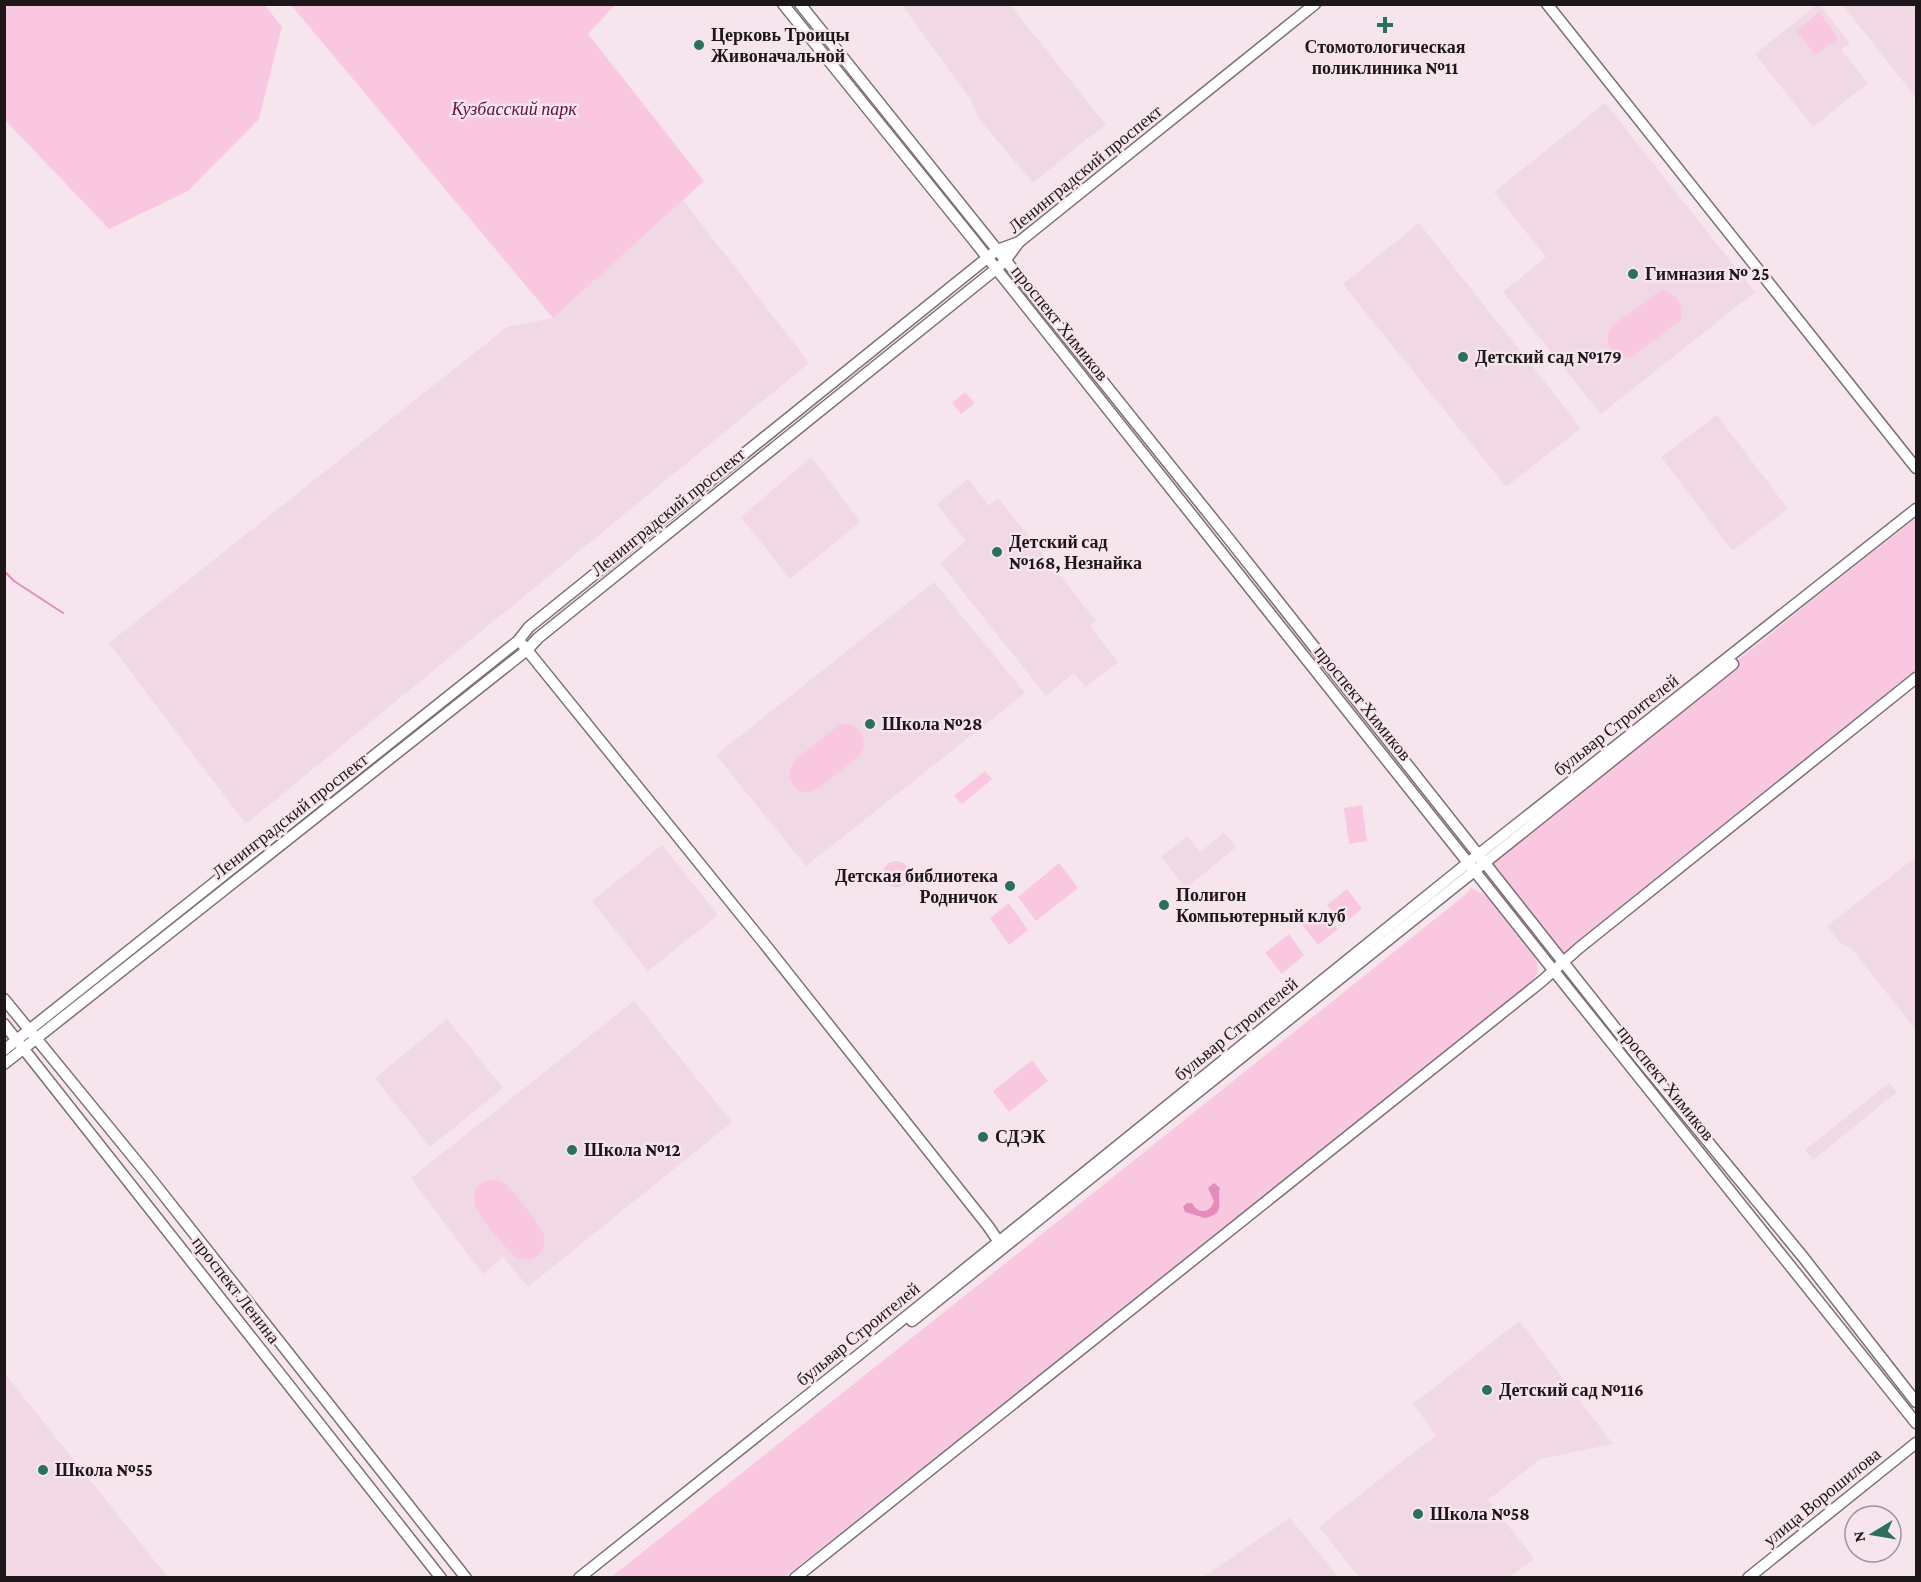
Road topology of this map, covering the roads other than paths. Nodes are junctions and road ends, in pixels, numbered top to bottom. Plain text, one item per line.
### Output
1 (783, 4) edge
2 (800, 4) edge
3 (1315, 4) edge
4 (1546, 4) edge
5 (1019, 242) junction
6 (997, 250) junction
7 (987, 258) junction
8 (1005, 261) junction
9 (996, 269) junction
10 (1917, 468) edge
11 (1917, 509) edge
12 (1917, 517) edge
13 (518, 641) junction
14 (527, 650) junction
15 (1917, 678) edge
16 (1482, 859) junction
17 (1472, 866) junction
18 (1564, 963) junction
19 (1554, 971) junction
20 (4, 999) edge
21 (4, 1024) edge
22 (34, 1034) junction
23 (21, 1044) junction
24 (4, 1050) edge
25 (4, 1064) edge
26 (1001, 1245) junction
27 (1917, 1402) edge
28 (1917, 1423) edge
29 (1917, 1443) edge
30 (441, 1578) edge
31 (466, 1578) edge
32 (579, 1578) edge
33 (590, 1578) edge
34 (795, 1578) edge
35 (1748, 1578) edge

1 - 7 main road, проспект Химиков
2 - 6 main road, проспект Химиков
3 - 5 main road, Ленинградский проспект
4 - 10 main road
5 - 6 main road, Ленинградский проспект
5 - 8 main road, Ленинградский проспект
6 - 7 main road, Ленинградский проспект
6 - 8 main road, проспект Химиков
7 - 9 main road, проспект Химиков
7 - 13 main road, Ленинградский проспект
8 - 9 main road, Ленинградский проспект
8 - 16 main road, проспект Химиков
9 - 14 main road, Ленинградский проспект
9 - 17 main road, проспект Химиков
11 - 16 main road, бульвар Строителей
12 - 16 main road, бульвар Строителей
13 - 14 main road
13 - 22 main road, Ленинградский проспект
14 - 22 main road, Ленинградский проспект
14 - 26 main road
15 - 18 main road
16 - 17 main road, бульвар Строителей
16 - 18 main road, проспект Химиков
17 - 19 main road, проспект Химиков
17 - 26 main road, бульвар Строителей
18 - 19 main road
18 - 27 main road, проспект Химиков
19 - 28 main road, проспект Химиков
19 - 34 main road
20 - 22 main road, проспект Ленина
21 - 23 main road, проспект Ленина
22 - 23 main road
22 - 31 main road, проспект Ленина
23 - 24 main road
23 - 25 main road
23 - 30 main road, проспект Ленина
26 - 32 main road, бульвар Строителей
26 - 33 main road, бульвар Строителей
29 - 35 main road, улица Ворошилова

